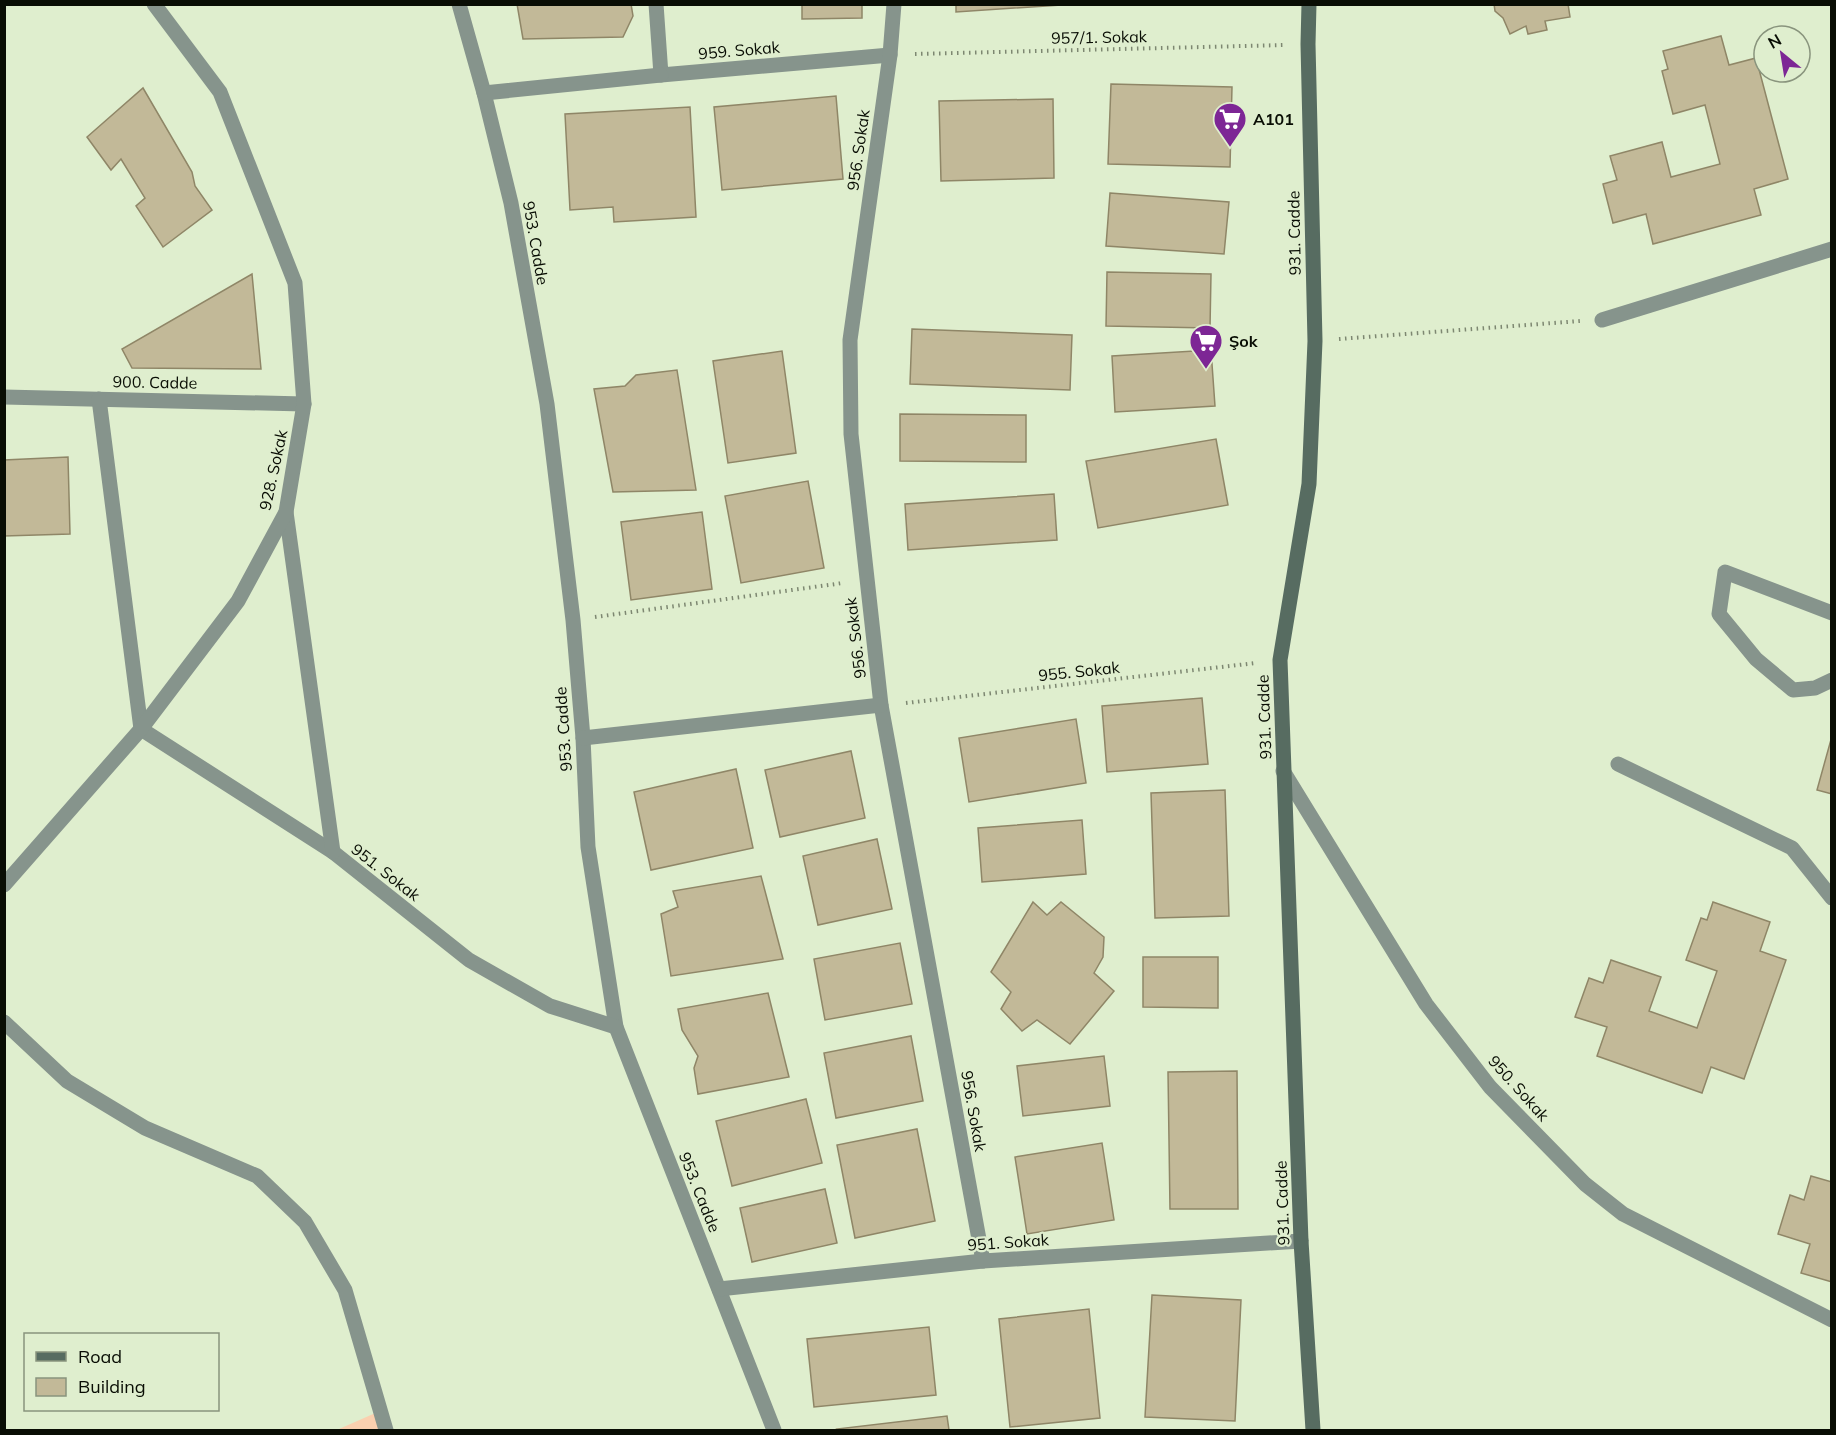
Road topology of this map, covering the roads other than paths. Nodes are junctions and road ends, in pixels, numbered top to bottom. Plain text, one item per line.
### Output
1 (154, 4) edge
2 (459, 4) edge
3 (656, 4) edge
4 (894, 4) edge
5 (1309, 4) edge
6 (890, 55) junction
7 (660, 75) junction
8 (484, 93) junction
9 (1832, 249) edge
10 (1602, 320) road end
11 (4, 397) edge
12 (99, 399) junction
13 (304, 404) junction
14 (286, 512) junction
15 (1832, 613) edge
16 (1832, 680) edge
17 (881, 705) junction
18 (141, 729) junction
19 (583, 738) junction
20 (1618, 764) dead end
21 (1283, 771) junction
22 (333, 852) junction
23 (4, 885) edge
24 (1832, 898) edge
25 (4, 1022) edge
26 (616, 1027) junction
27 (1301, 1241) junction
28 (983, 1261) junction
29 (719, 1289) junction
30 (1832, 1320) edge
31 (386, 1431) edge
32 (774, 1431) edge
33 (1313, 1431) edge

1 - 13 street, 928. Sokak
2 - 8 street, 953. Cadde
3 - 7 street
4 - 6 street, 956. Sokak
5 - 21 main road, 931. Cadde
6 - 7 street, 959. Sokak
6 - 17 street, 956. Sokak
7 - 8 street, 959. Sokak
8 - 19 street, 953. Cadde
9 - 10 street
11 - 12 street, 900. Cadde
12 - 13 street, 900. Cadde
12 - 18 street
13 - 14 street, 928. Sokak
14 - 18 street, 928. Sokak
14 - 22 street
15 - 16 street
17 - 19 street
17 - 28 street, 956. Sokak
18 - 22 street, 951. Sokak
18 - 23 street, 928. Sokak
19 - 26 street, 953. Cadde
20 - 24 street
21 - 27 main road, 931. Cadde
21 - 30 street, 950. Sokak
22 - 26 street, 951. Sokak
25 - 31 street
26 - 29 street, 953. Cadde
27 - 28 street, 951. Sokak
27 - 33 main road, 931. Cadde
28 - 29 street, 951. Sokak
29 - 32 street, 953. Cadde

